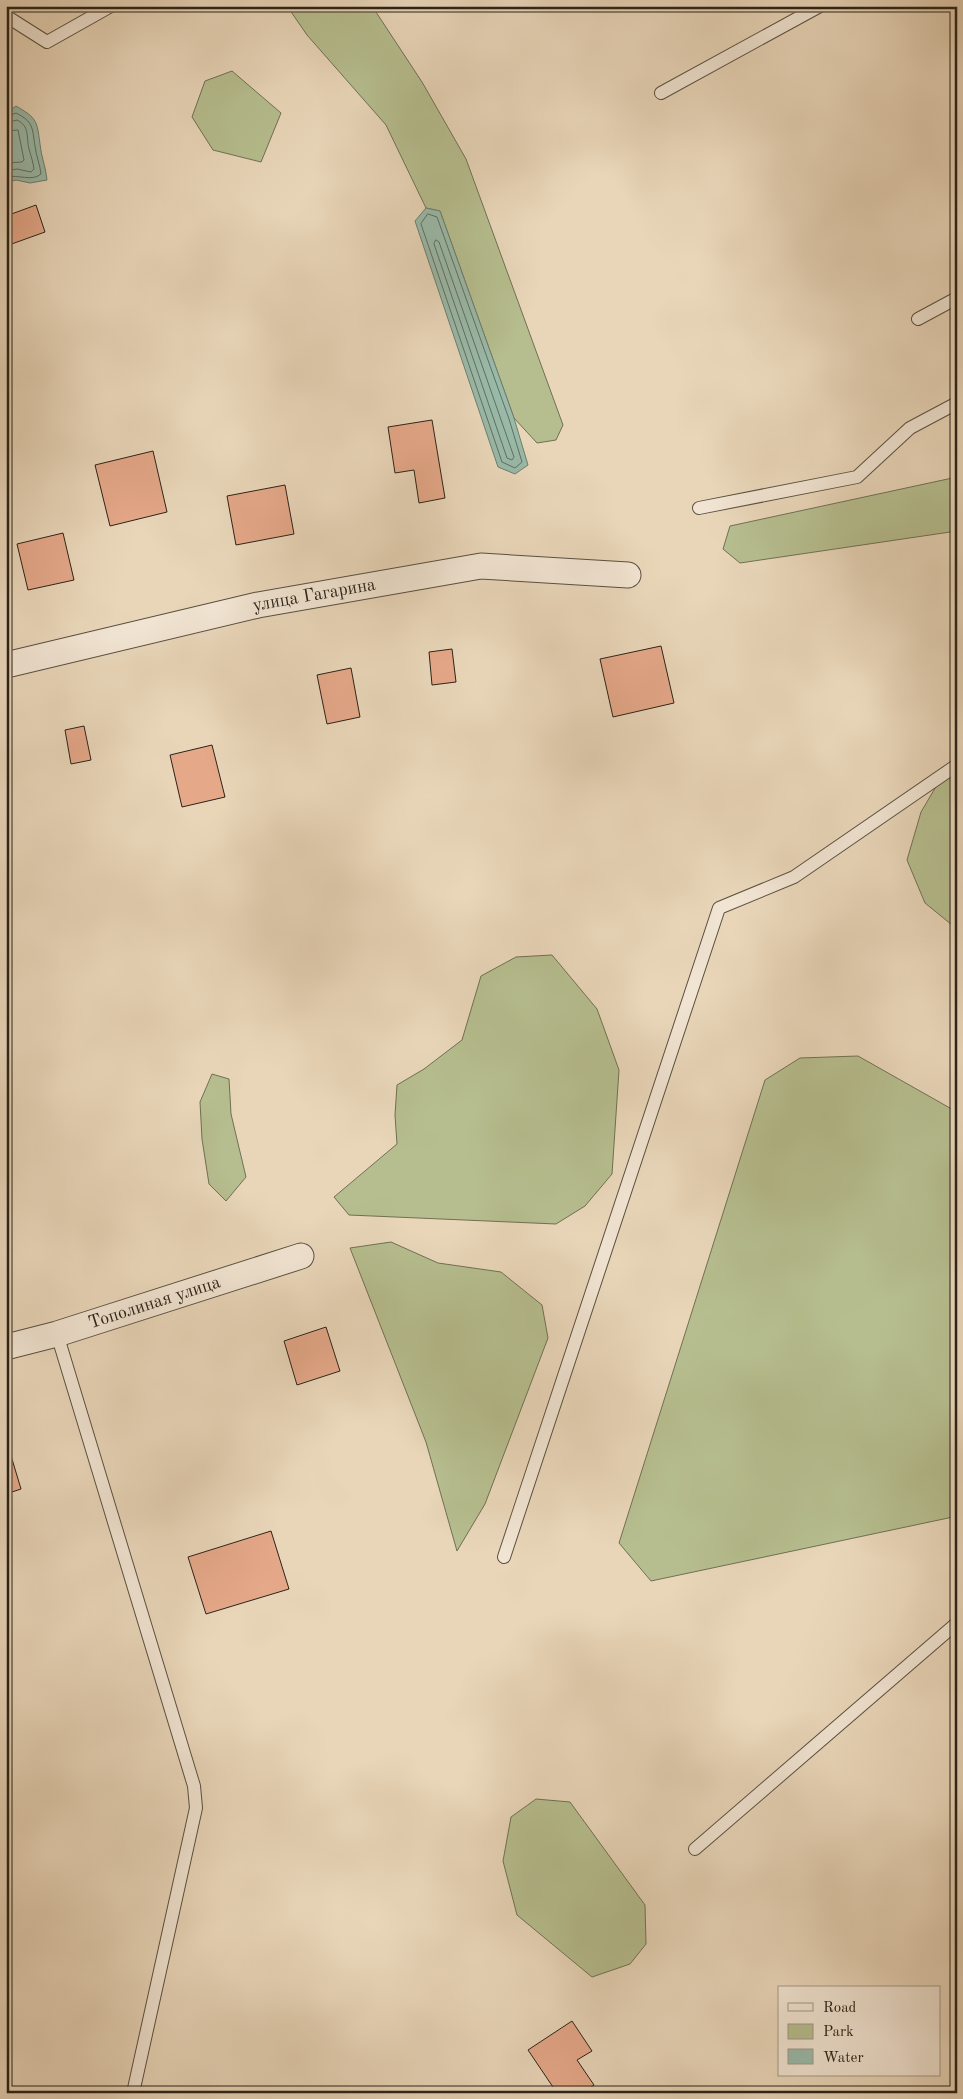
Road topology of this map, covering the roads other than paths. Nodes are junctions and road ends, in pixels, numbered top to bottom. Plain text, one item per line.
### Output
1 (111, 6) edge
2 (820, 6) edge
3 (6, 16) edge
4 (661, 93) dead end
5 (957, 298) edge
6 (918, 319) dead end
7 (957, 403) edge
8 (699, 508) dead end
9 (628, 575) dead end
10 (6, 665) edge
11 (957, 766) edge
12 (302, 1256) dead end
13 (57, 1334) junction
14 (6, 1347) edge
15 (504, 1557) dead end
16 (957, 1623) edge
17 (695, 1849) dead end
18 (133, 2093) edge

1 - 3 lane
2 - 4 lane
5 - 6 lane
7 - 8 lane
9 - 10 street, улица Гагарина
11 - 15 lane
12 - 13 street, Тополиная улица
13 - 14 street, Тополиная улица
13 - 18 lane
16 - 17 lane

